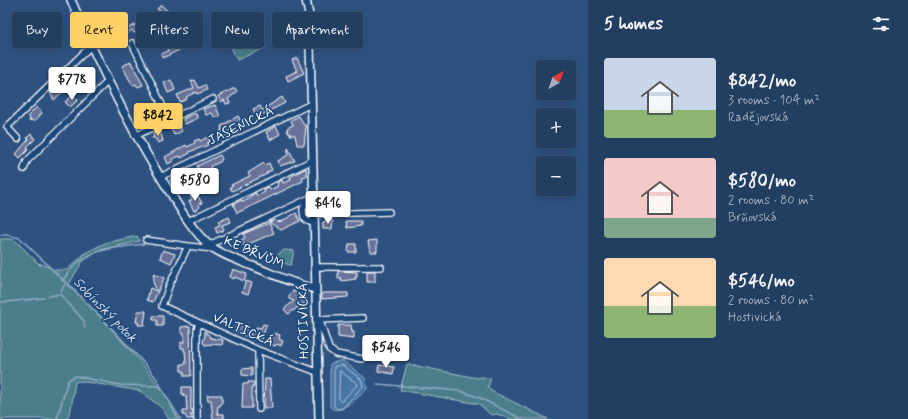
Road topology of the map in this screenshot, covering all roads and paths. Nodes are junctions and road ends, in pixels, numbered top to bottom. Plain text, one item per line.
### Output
1 (71, 0) edge
2 (306, 0) edge
3 (76, 12) edge
4 (132, 43) dead end
5 (89, 48) edge
6 (92, 48) edge
7 (107, 82) junction
8 (213, 99) dead end
9 (311, 104) junction
10 (169, 119) junction
11 (135, 136) junction
12 (18, 139) dead end
13 (313, 160) junction
14 (24, 169) dead end
15 (160, 177) junction
16 (314, 198) junction
17 (389, 212) dead end
18 (314, 214) junction
19 (188, 221) junction
20 (314, 223) junction
21 (146, 240) dead end
22 (188, 246) junction
23 (212, 247) junction
24 (314, 267) junction
25 (381, 267) dead end
26 (315, 289) junction
27 (363, 318) dead end
28 (318, 320) junction
29 (199, 323) junction
30 (258, 350) junction
31 (362, 359) dead end
32 (317, 372) junction
33 (259, 409) dead end
34 (197, 419) edge
35 (318, 419) edge

1 - 3 street, KE BŘVŮM
2 - 9 street, HOSTIVICKÁ
4 - 10 street
5 - 12 street
6 - 7 street, KE BŘVŮM
7 - 11 street, KE BŘVŮM
7 - 14 street
8 - 10 street
9 - 13 street, HOSTIVICKÁ
9 - 15 street, JASENICKÁ
10 - 11 street
11 - 15 street, KE BŘVŮM
13 - 16 street, HOSTIVICKÁ
13 - 19 street
15 - 19 street, KE BŘVŮM
16 - 18 street, HOSTIVICKÁ
16 - 20 street
16 - 23 street
17 - 18 street
18 - 20 street, HOSTIVICKÁ
19 - 23 street, KE BŘVŮM
20 - 24 street, HOSTIVICKÁ
21 - 22 street
22 - 23 street
22 - 29 street, VALTICKÁ
23 - 26 street, KE BŘVŮM
24 - 25 street
24 - 26 street, HOSTIVICKÁ
26 - 28 street, HOSTIVICKÁ
27 - 28 street
28 - 31 street, HOSTIVICKÁ
28 - 32 street, HOSTIVICKÁ
29 - 30 street, VALTICKÁ
29 - 34 street
30 - 32 street, VALTICKÁ
30 - 33 street
32 - 35 street, HOSTIVICKÁ

